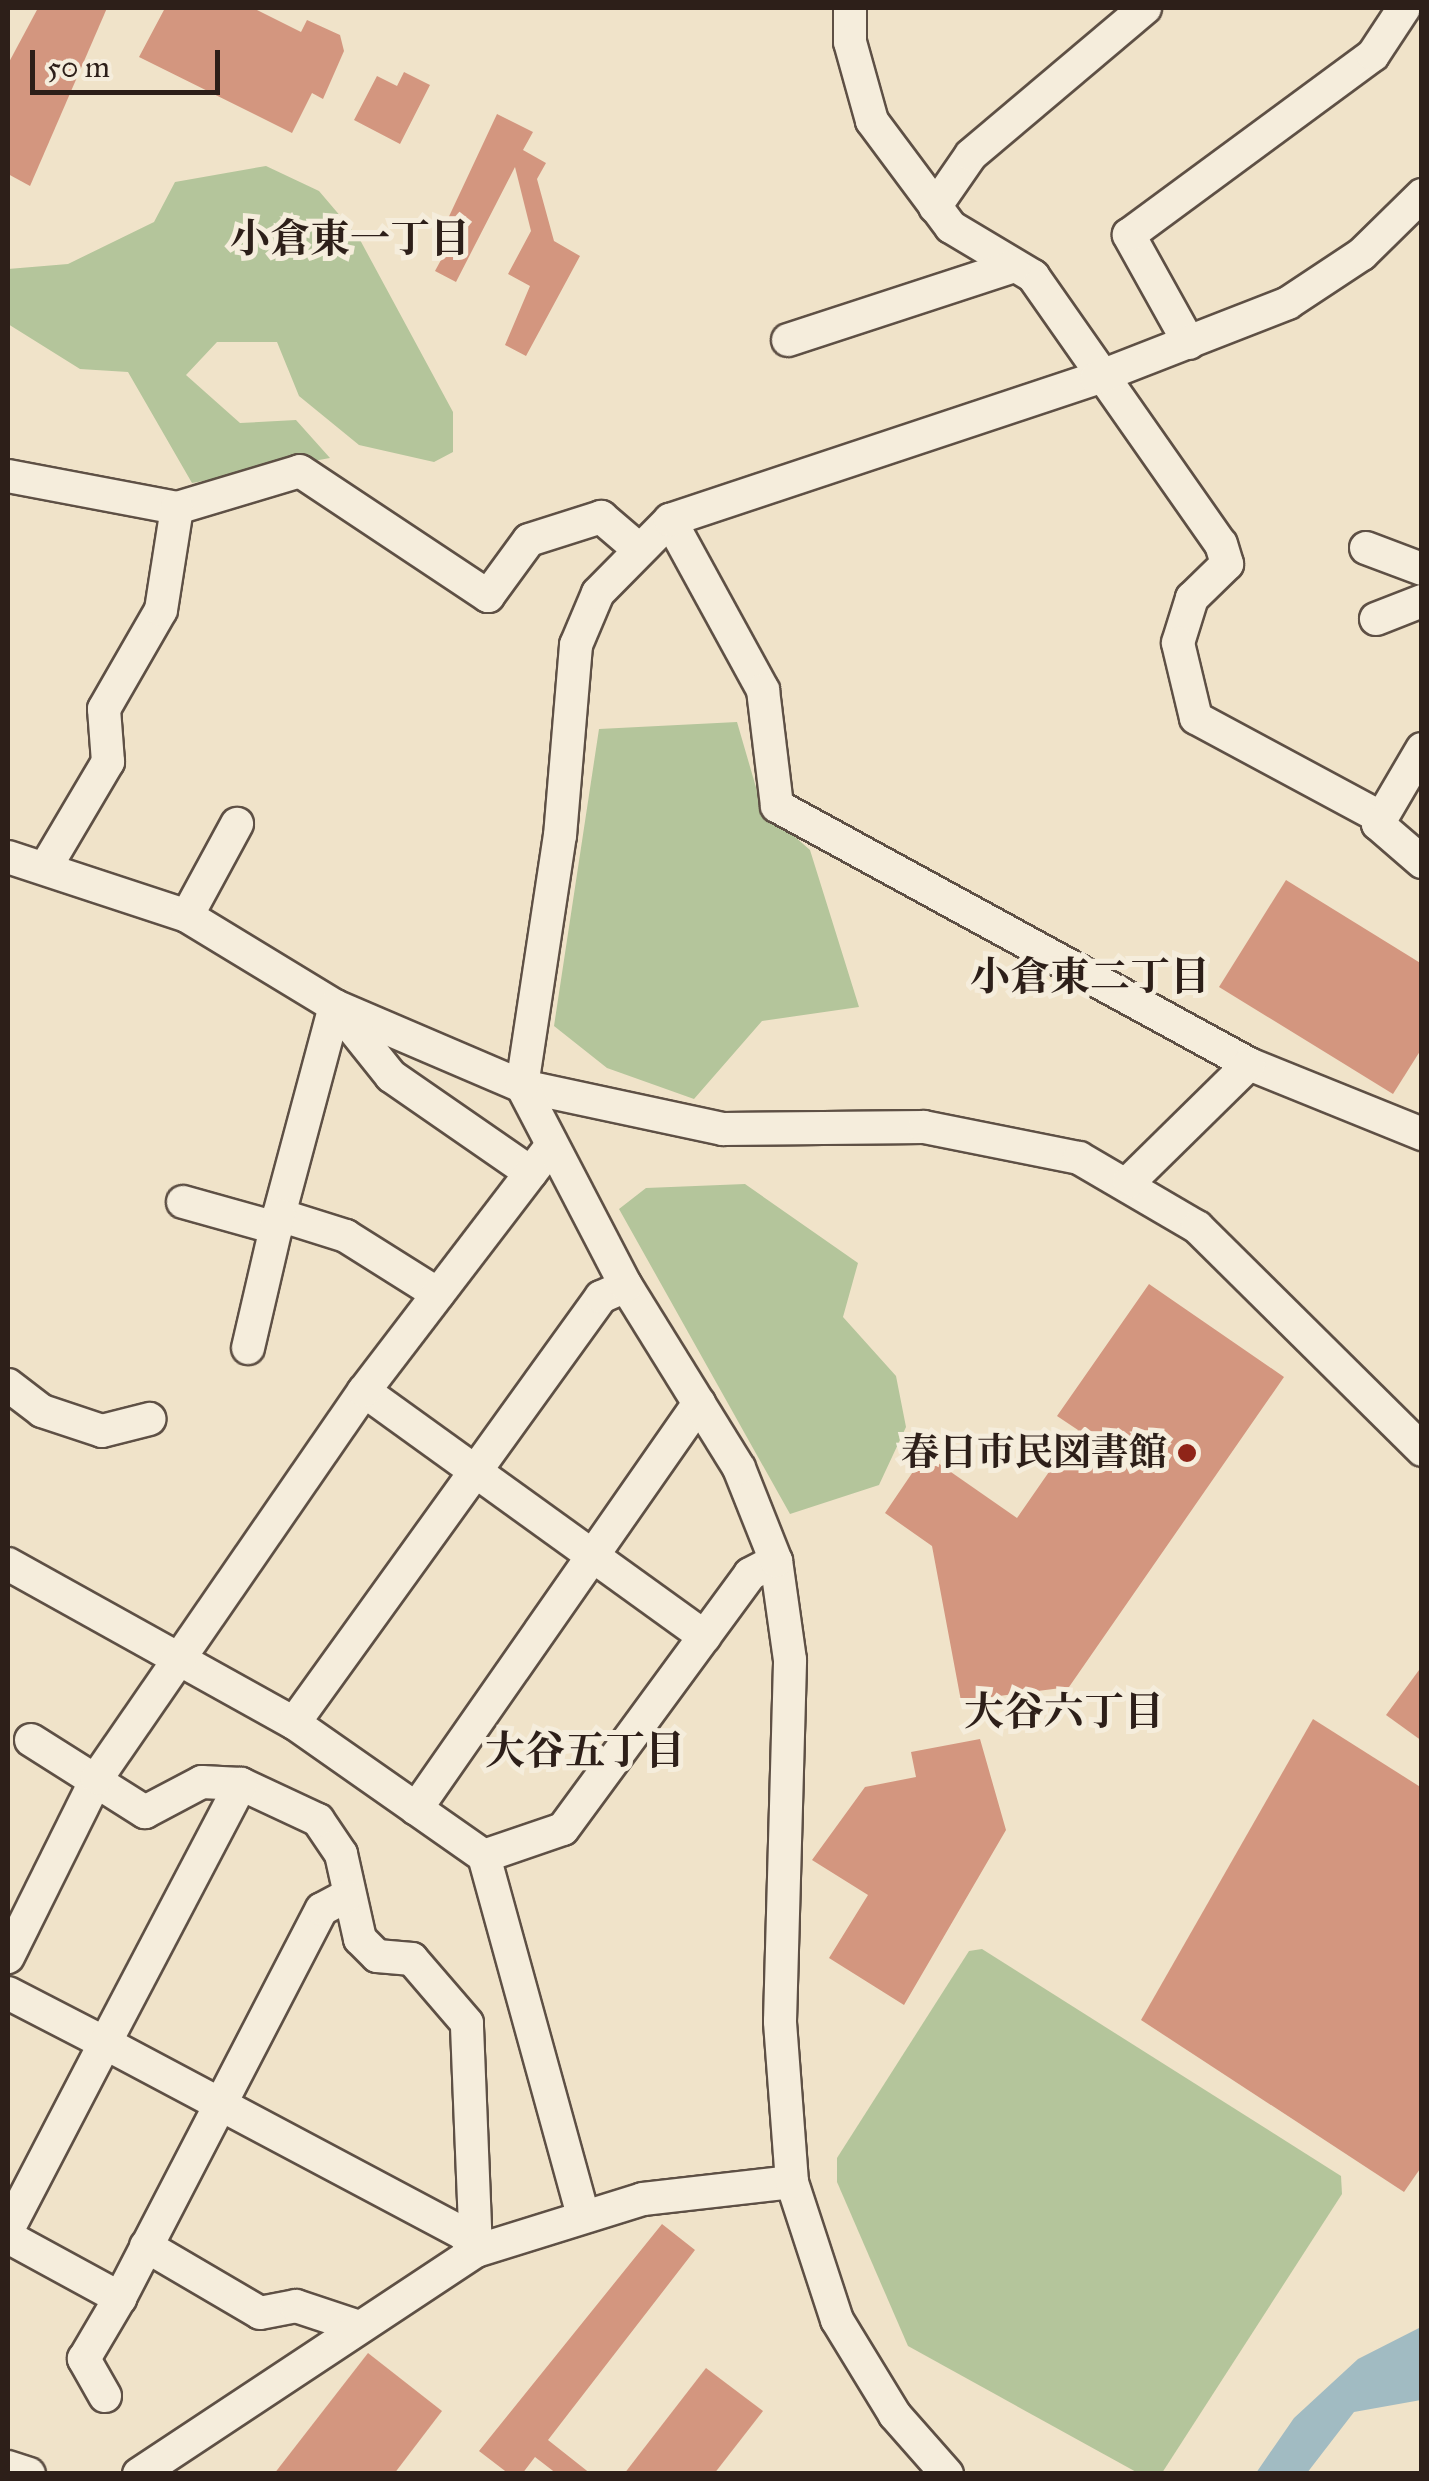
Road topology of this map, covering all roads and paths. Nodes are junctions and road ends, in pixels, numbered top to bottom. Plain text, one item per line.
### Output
1 (851, 8) edge
2 (1145, 8) edge
3 (1404, 8) edge
4 (1422, 195) edge
5 (935, 208) junction
6 (1014, 266) junction
7 (788, 340) dead end
8 (1190, 344) junction
9 (1096, 378) junction
10 (8, 476) edge
11 (177, 508) junction
12 (670, 520) junction
13 (636, 546) junction
14 (1366, 548) dead end
15 (1422, 569) edge
16 (1422, 601) edge
17 (1376, 619) dead end
18 (1422, 749) edge
19 (1382, 818) junction
20 (237, 824) dead end
21 (8, 857) edge
22 (1422, 862) edge
23 (47, 865) junction
24 (187, 916) junction
25 (334, 1006) junction
26 (1249, 1064) junction
27 (522, 1086) junction
28 (1422, 1134) edge
29 (540, 1161) junction
30 (1129, 1182) junction
31 (183, 1202) dead end
32 (278, 1221) junction
33 (626, 1286) junction
34 (438, 1294) junction
35 (248, 1348) dead end
36 (8, 1386) edge
37 (364, 1391) junction
38 (699, 1403) junction
39 (149, 1419) dead end
40 (1422, 1450) edge
41 (474, 1470) junction
42 (590, 1554) junction
43 (776, 1561) junction
44 (8, 1564) edge
45 (705, 1636) junction
46 (178, 1658) junction
47 (294, 1723) junction
48 (31, 1740) dead end
49 (97, 1778) junction
50 (241, 1784) junction
51 (416, 1809) junction
52 (484, 1856) junction
53 (22, 1893) edge
54 (346, 1896) junction
55 (8, 1957) edge
56 (8, 1993) edge
57 (105, 2042) junction
58 (218, 2104) junction
59 (792, 2182) junction
60 (583, 2216) junction
61 (8, 2229) edge
62 (8, 2237) edge
63 (146, 2246) junction
64 (476, 2251) junction
65 (120, 2298) junction
66 (356, 2326) junction
67 (105, 2396) dead end
68 (8, 2467) edge
69 (29, 2474) edge
70 (139, 2474) edge
71 (946, 2474) edge

1 - 5 street
2 - 5 street
3 - 8 street
4 - 8 street
5 - 6 street
6 - 7 street
6 - 9 street
8 - 9 street
9 - 12 street
9 - 19 street
10 - 11 street
11 - 13 street
11 - 23 street
12 - 13 street
12 - 26 street
13 - 27 street
14 - 15 street
16 - 17 street
18 - 19 street
19 - 22 street
20 - 24 street
21 - 23 street
23 - 24 street
24 - 25 street
25 - 27 street
25 - 29 street
25 - 32 street
26 - 28 street
26 - 30 street
27 - 29 street
27 - 30 street
29 - 33 street
29 - 34 street
30 - 40 street
31 - 32 street
32 - 34 street
32 - 35 street
33 - 38 street
33 - 41 street
34 - 37 street
36 - 39 street
37 - 41 street
37 - 46 street
38 - 42 street
38 - 43 street
41 - 42 street
41 - 47 street
42 - 45 street
42 - 51 street
43 - 45 street
43 - 59 street
44 - 46 street
45 - 52 street
46 - 47 street
46 - 49 street
47 - 51 street
48 - 49 street
49 - 50 street
49 - 53 street
50 - 54 street
50 - 57 street
51 - 52 street
52 - 60 street
53 - 55 street
54 - 58 street
54 - 64 street
56 - 57 street
57 - 58 street
57 - 61 street
58 - 63 street
58 - 64 street
59 - 60 street
59 - 71 street
60 - 64 street
62 - 65 street
63 - 65 street
63 - 66 street
64 - 66 street
65 - 67 street
66 - 70 street
68 - 69 street

